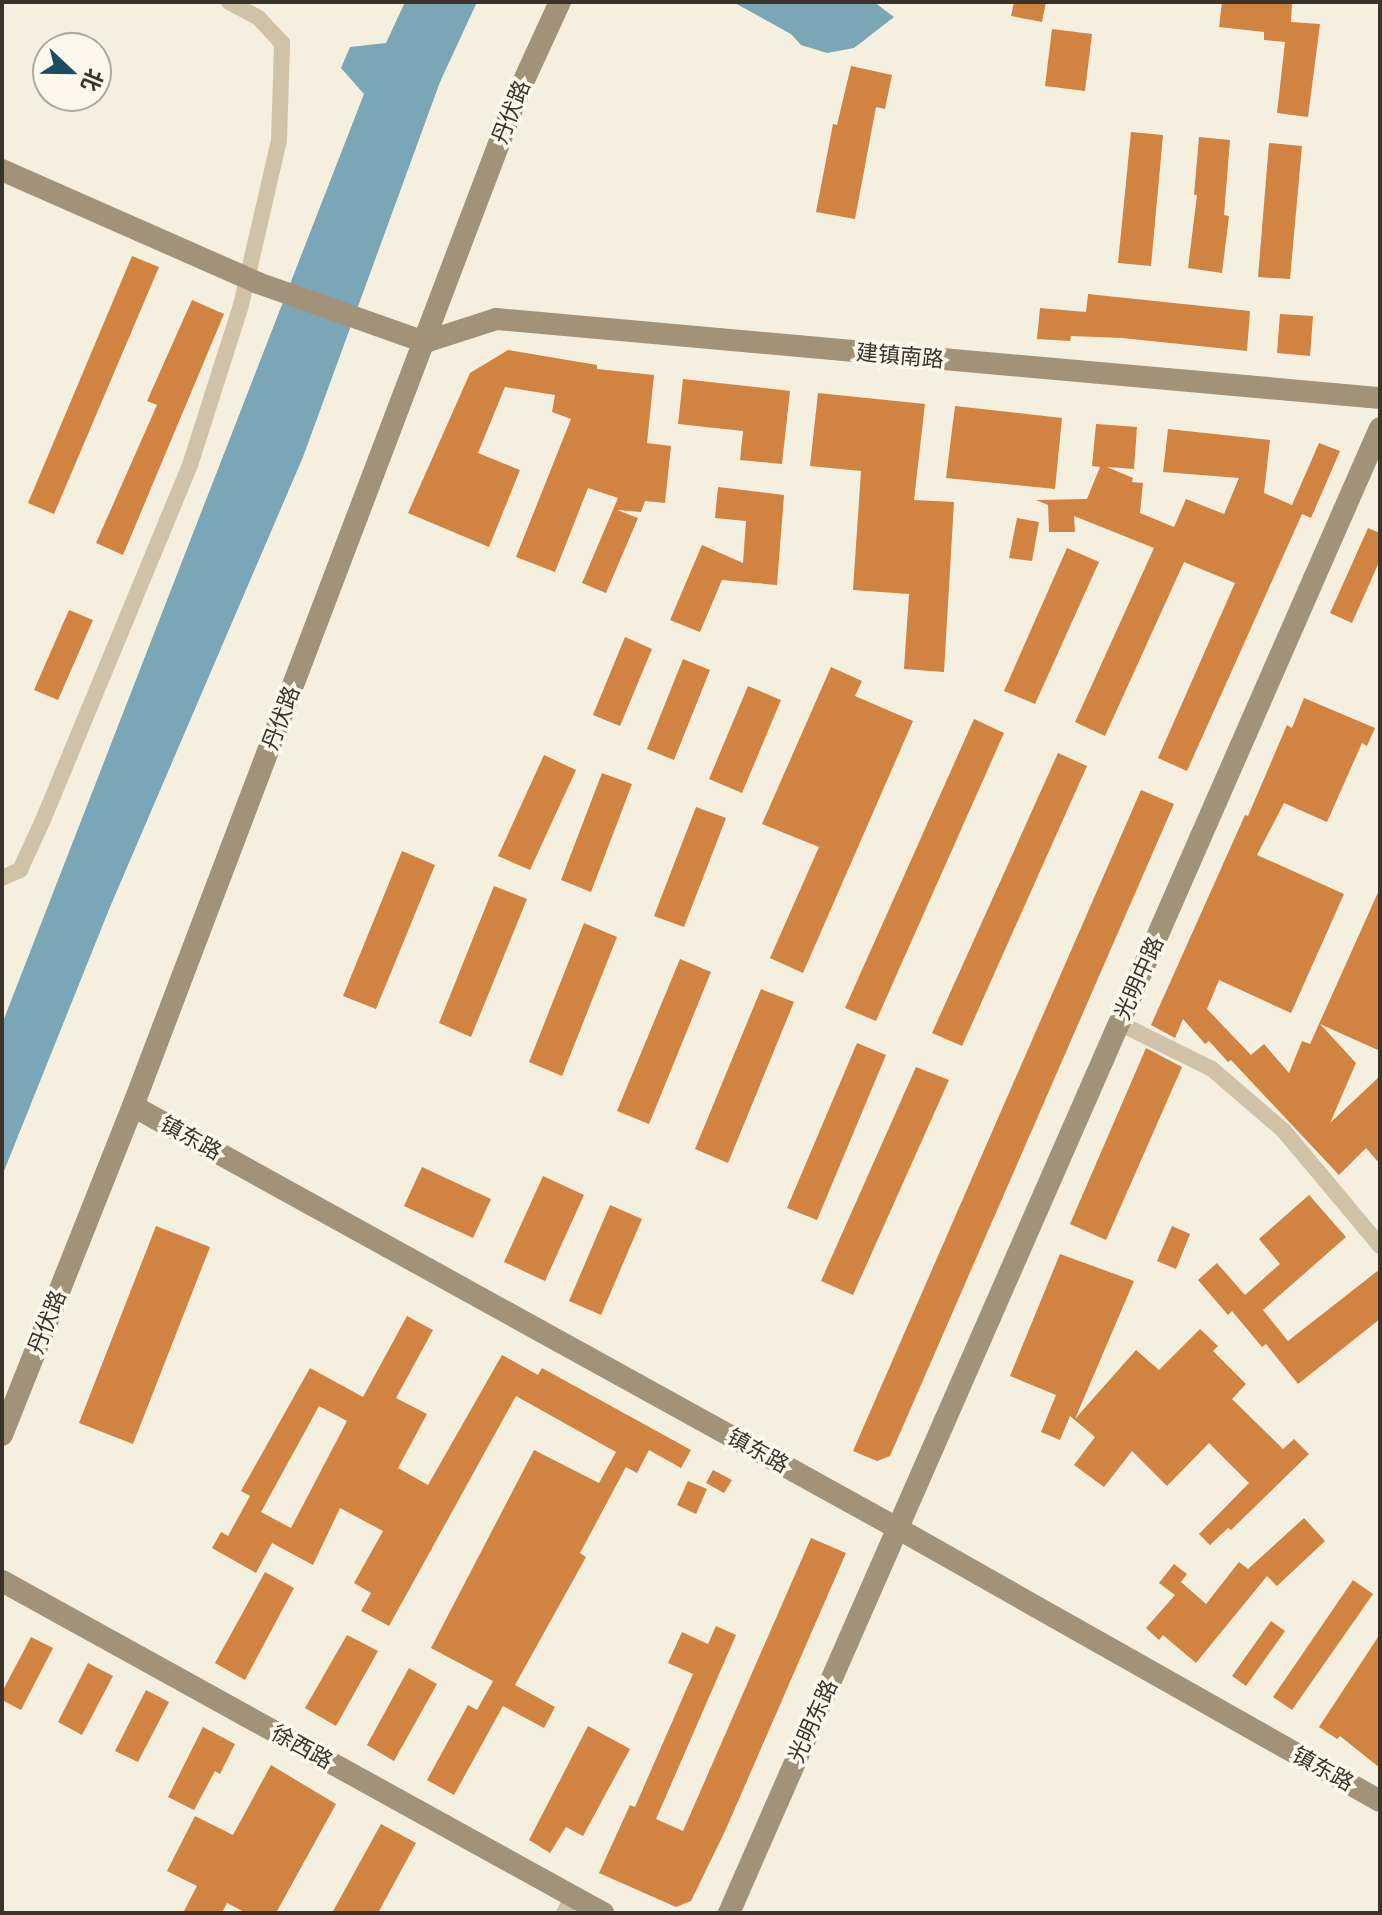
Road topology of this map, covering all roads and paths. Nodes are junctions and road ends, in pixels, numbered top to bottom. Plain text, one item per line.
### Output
1 (229, 2) edge
2 (560, 2) edge
3 (2, 170) edge
4 (255, 282) junction
5 (425, 342) junction
6 (1380, 398) edge
7 (1380, 428) edge
8 (2, 878) edge
9 (1119, 1023) junction
10 (133, 1106) junction
11 (1380, 1246) edge
12 (2, 1435) edge
13 (897, 1528) junction
14 (2, 1581) edge
15 (1380, 1801) edge
16 (568, 1905) edge
17 (603, 1913) edge
18 (729, 1913) edge

1 - 4 street
2 - 5 street, 丹伏路
3 - 4 street
4 - 5 street
4 - 8 street
5 - 6 street, 建镇南路
5 - 10 street, 丹伏路
7 - 9 street, 光明中路
9 - 11 street
9 - 13 street, 光明中路
10 - 12 street, 丹伏路
10 - 13 street, 镇东路
13 - 15 street, 镇东路
13 - 18 street, 光明东路
14 - 16 street, 徐西路
16 - 17 street, 徐西路

